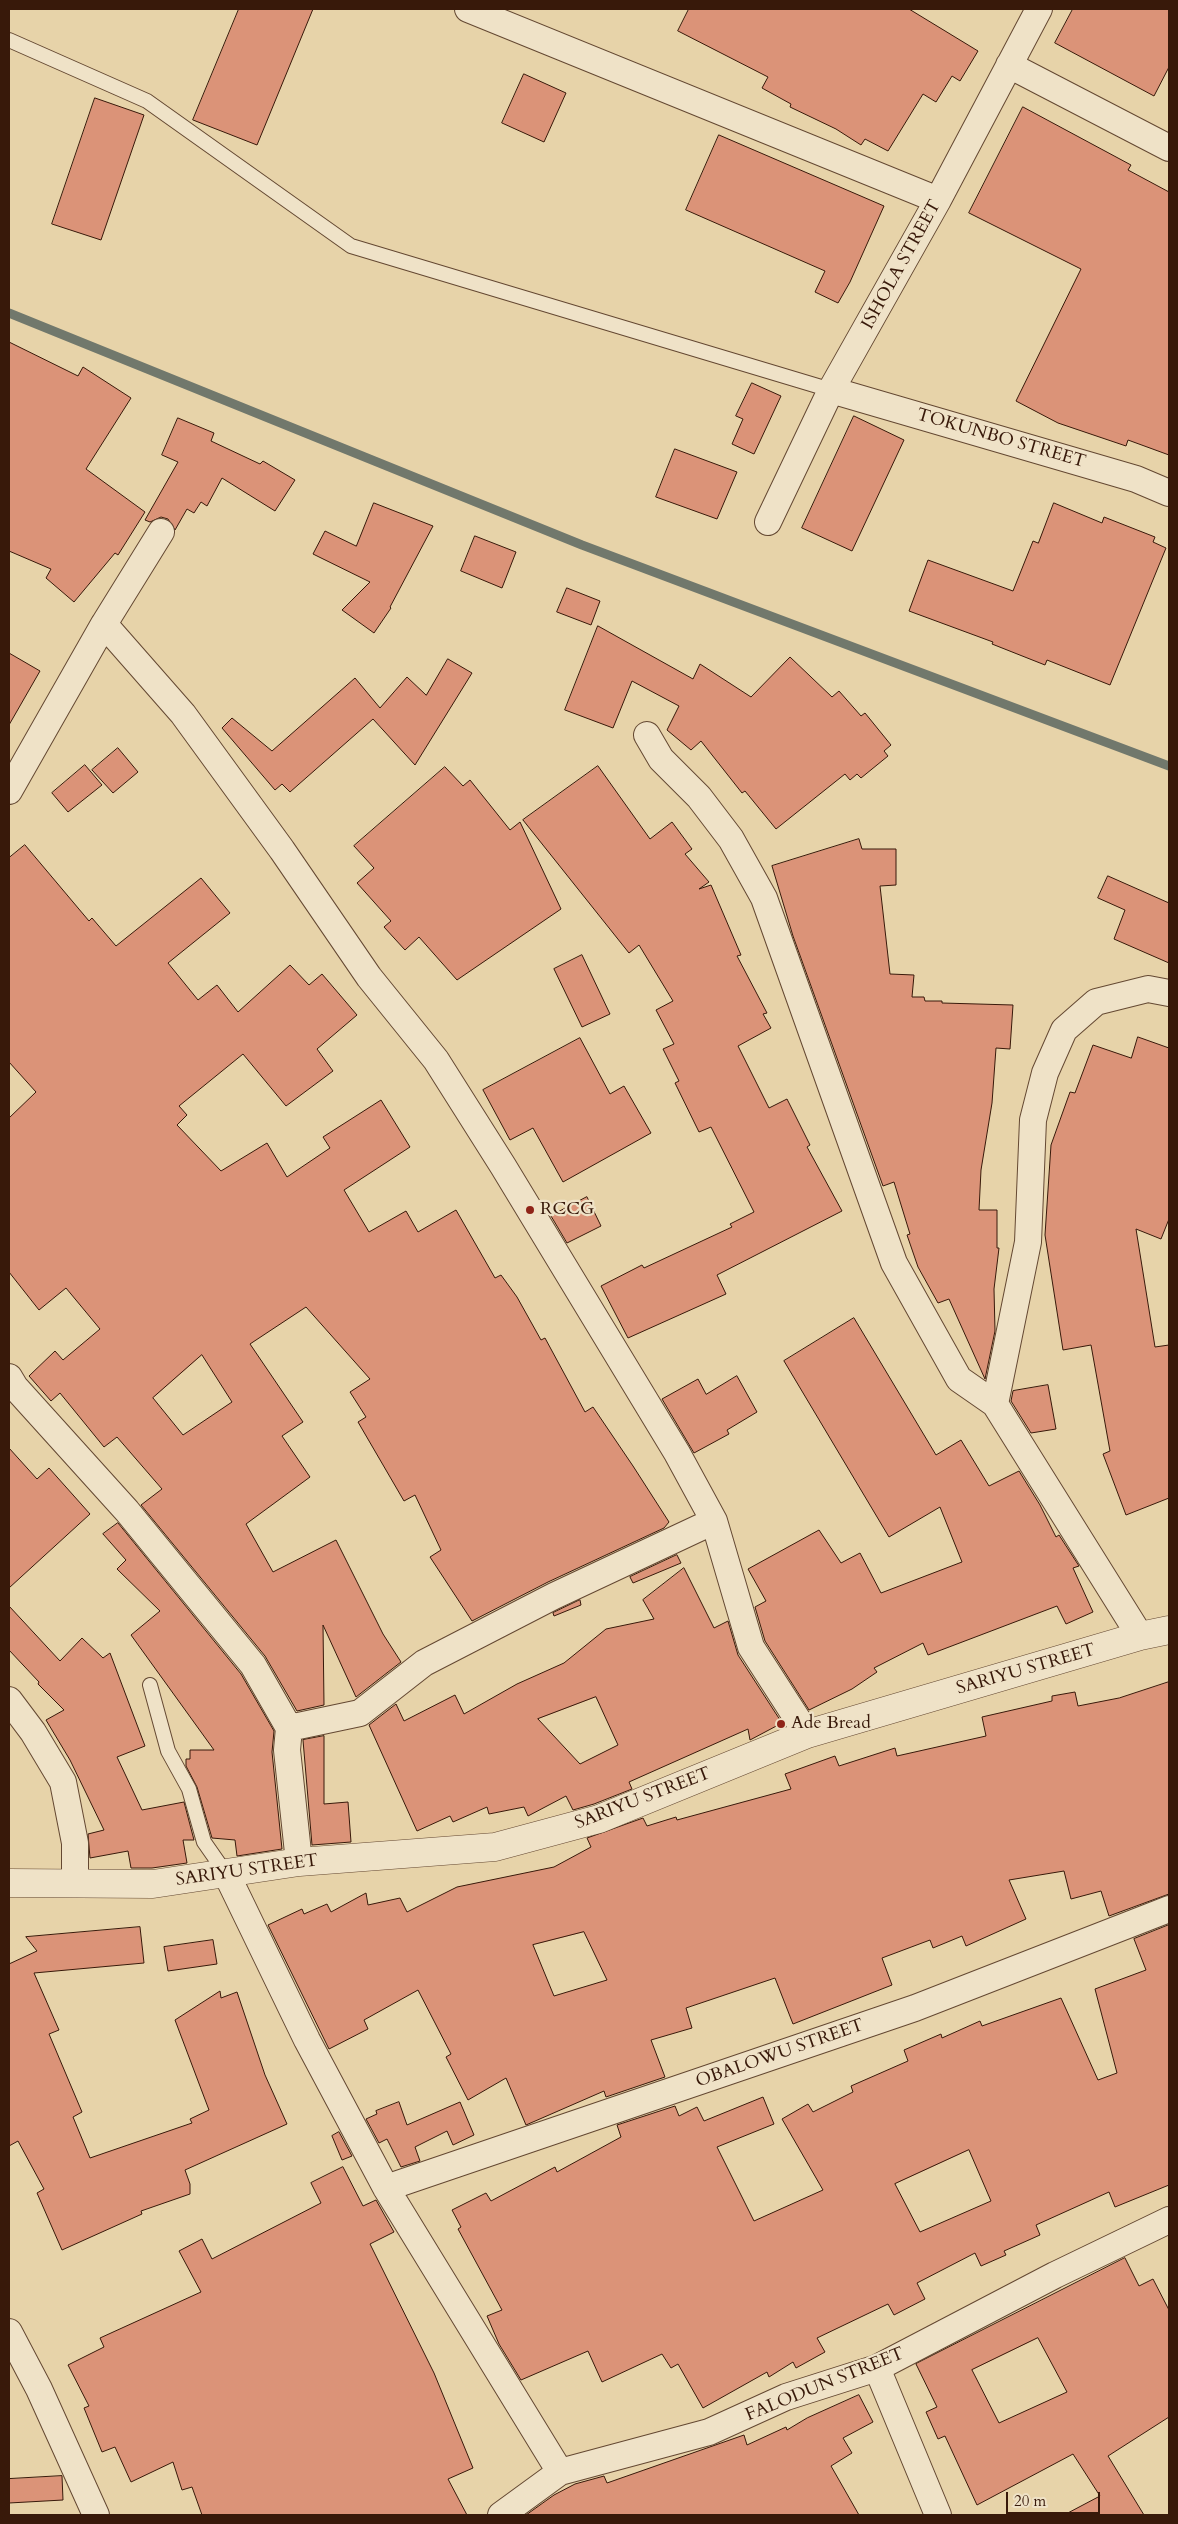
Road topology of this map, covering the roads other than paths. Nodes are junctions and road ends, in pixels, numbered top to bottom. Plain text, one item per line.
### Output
1 (468, 9) edge
2 (1039, 9) edge
3 (9, 40) edge
4 (1009, 65) junction
5 (1169, 148) edge
6 (938, 200) junction
7 (831, 390) junction
8 (1169, 493) edge
9 (768, 522) dead end
10 (160, 532) dead end
11 (104, 624) junction
12 (647, 736) dead end
13 (9, 791) edge
14 (1169, 993) edge
15 (9, 1377) edge
16 (994, 1404) junction
17 (714, 1521) junction
18 (1169, 1630) edge
19 (1140, 1636) junction
20 (150, 1685) dead end
21 (9, 1700) edge
22 (289, 1728) junction
23 (807, 1734) junction
24 (298, 1862) junction
25 (226, 1875) junction
26 (75, 1882) junction
27 (9, 1883) edge
28 (1169, 1909) edge
29 (386, 2188) junction
30 (1169, 2220) edge
31 (9, 2332) edge
32 (878, 2368) junction
33 (560, 2472) junction
34 (96, 2515) edge
35 (501, 2515) edge
36 (938, 2515) edge

1 - 6 street
2 - 4 street, ISHOLA STREET
3 - 7 lane
4 - 5 street
4 - 6 street, ISHOLA STREET
6 - 7 street, ISHOLA STREET
7 - 8 street, TOKUNBO STREET
7 - 9 street, ISHOLA STREET
10 - 11 street
11 - 13 street
11 - 17 street
12 - 16 street
14 - 16 street
15 - 22 street
16 - 19 street
17 - 22 street
17 - 23 street
18 - 19 street, SARIYU STREET
19 - 23 street, SARIYU STREET
20 - 25 lane
21 - 26 street
22 - 24 street
23 - 24 street, SARIYU STREET
24 - 25 street, SARIYU STREET
25 - 26 street, SARIYU STREET
25 - 29 street
26 - 27 street, SARIYU STREET
28 - 29 street, OBALOWU STREET
29 - 33 street
30 - 32 street, FALODUN STREET
31 - 34 street
32 - 33 street, FALODUN STREET
32 - 36 street
33 - 35 street, FALODUN STREET

